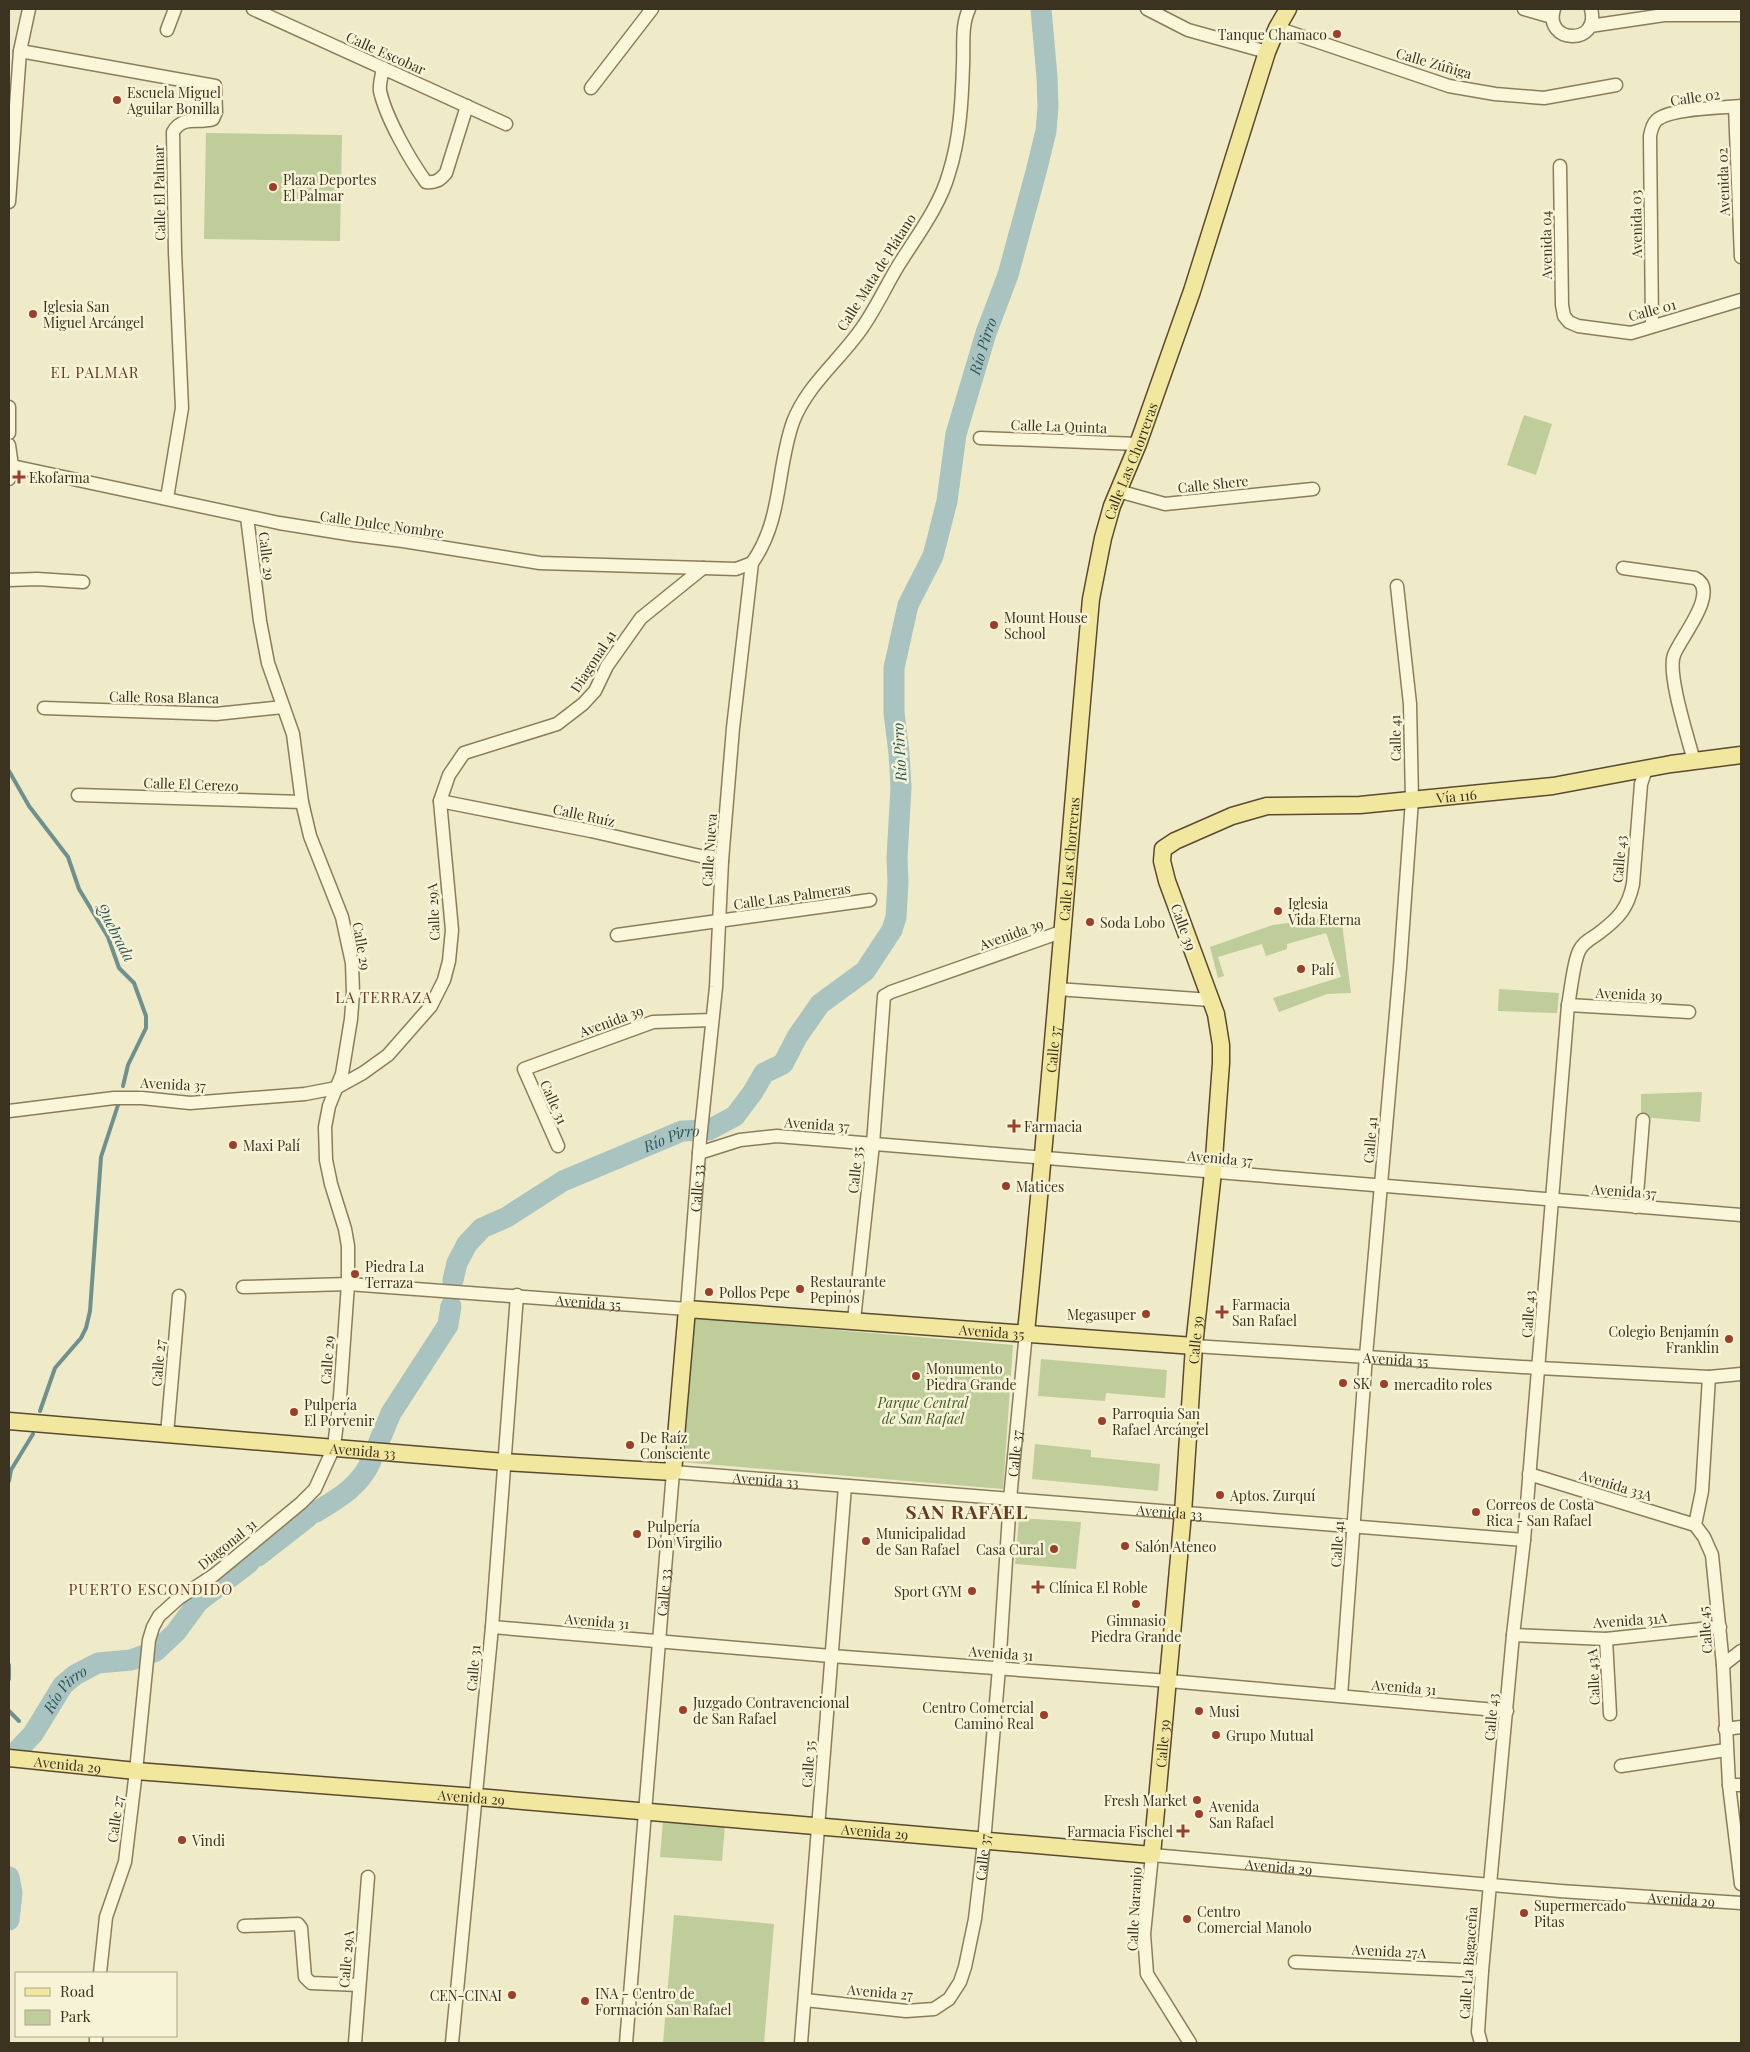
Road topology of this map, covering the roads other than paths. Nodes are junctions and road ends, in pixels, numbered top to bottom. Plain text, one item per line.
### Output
1 (29, 9) edge
2 (175, 9) edge
3 (253, 9) edge
4 (652, 9) edge
5 (969, 9) edge
6 (1147, 9) edge
7 (1288, 9) edge
8 (1524, 9) edge
9 (1591, 9) edge
10 (1671, 12) edge
11 (1553, 13) edge
12 (1741, 15) edge
13 (1590, 26) junction
14 (1277, 28) junction
15 (167, 30) dead end
16 (20, 51) junction
17 (1267, 52) junction
18 (382, 68) junction
19 (1616, 85) dead end
20 (591, 88) dead end
21 (467, 106) junction
22 (1738, 106) edge
23 (1655, 122) joint
24 (506, 124) dead end
25 (1560, 166) dead end
26 (9, 202) edge
27 (1741, 257) edge
28 (1741, 300) edge
29 (1569, 322) joint
30 (1652, 326) junction
31 (9, 407) edge
32 (9, 433) edge
33 (980, 438) dead end
34 (1138, 444) junction
35 (9, 445) edge
36 (12, 466) junction
37 (9, 479) edge
38 (1313, 489) dead end
39 (1118, 491) junction
40 (167, 498) junction
41 (247, 517) junction
42 (752, 562) junction
43 (702, 568) junction
44 (1623, 568) dead end
45 (9, 580) edge
46 (83, 582) dead end
47 (1397, 586) dead end
48 (283, 707) junction
49 (44, 708) dead end
50 (464, 753) joint
51 (1741, 755) edge
52 (1694, 761) junction
53 (1646, 769) junction
54 (78, 795) dead end
55 (1412, 800) junction
56 (440, 801) junction
57 (302, 802) junction
58 (1175, 841) joint
59 (722, 861) junction
60 (870, 900) dead end
61 (719, 922) junction
62 (1061, 932) junction
63 (618, 935) dead end
64 (1057, 989) junction
65 (886, 994) joint
66 (1211, 1000) junction
67 (1568, 1005) junction
68 (1689, 1012) dead end
69 (712, 1020) junction
70 (524, 1069) joint
71 (336, 1088) junction
72 (9, 1111) edge
73 (1643, 1120) dead end
74 (873, 1144) junction
75 (558, 1146) dead end
76 (700, 1147) junction
77 (1044, 1159) junction
78 (1212, 1172) junction
79 (1381, 1186) junction
80 (1552, 1200) junction
81 (1636, 1207) junction
82 (1741, 1215) edge
83 (348, 1284) junction
84 (243, 1287) dead end
85 (518, 1295) junction
86 (179, 1296) dead end
87 (687, 1309) junction
88 (854, 1320) junction
89 (1026, 1332) junction
90 (1194, 1346) junction
91 (1366, 1356) junction
92 (1539, 1368) junction
93 (1741, 1374) edge
94 (1709, 1377) junction
95 (9, 1421) edge
96 (167, 1434) junction
97 (334, 1447) junction
98 (506, 1462) junction
99 (673, 1472) junction
100 (1528, 1474) junction
101 (845, 1486) junction
102 (1010, 1499) junction
103 (1183, 1513) junction
104 (1695, 1525) junction
105 (1353, 1526) junction
106 (1524, 1540) junction
107 (1720, 1626) junction
108 (492, 1627) junction
109 (1513, 1635) junction
110 (1606, 1639) junction
111 (660, 1642) junction
112 (1741, 1651) edge
113 (831, 1656) junction
114 (1723, 1665) junction
115 (146, 1666) joint
116 (999, 1668) junction
117 (1169, 1680) junction
118 (1341, 1696) junction
119 (1507, 1711) junction
120 (1610, 1714) dead end
121 (1741, 1727) edge
122 (1725, 1729) junction
123 (1726, 1750) junction
124 (9, 1758) edge
125 (1621, 1766) dead end
126 (136, 1771) junction
127 (1735, 1785) edge
128 (477, 1797) junction
129 (645, 1813) junction
130 (819, 1826) junction
131 (984, 1842) junction
132 (1152, 1855) junction
133 (368, 1878) dead end
134 (1741, 1884) edge
135 (1489, 1885) junction
136 (1741, 1904) edge
137 (244, 1926) dead end
138 (1295, 1962) dead end
139 (1482, 1971) junction
140 (100, 1972) edge
141 (359, 1986) junction
142 (948, 1999) joint
143 (805, 2000) junction
144 (354, 2043) edge
145 (452, 2043) edge
146 (626, 2043) edge
147 (801, 2043) edge
148 (1190, 2043) edge
149 (1481, 2043) edge

1 - 16 street
2 - 15 street
3 - 18 street, Calle Escobar
4 - 20 street
5 - 42 street, Calle Mata de Plátano
6 - 17 street
7 - 14 main road, Calle Las Chorreras
8 - 11 street
9 - 13 street
10 - 12 street
10 - 13 street
11 - 13 street
14 - 17 main road, Calle Las Chorreras
14 - 19 street, Calle Zúñiga
16 - 26 street
16 - 40 street, Calle El Palmar
17 - 34 main road, Calle Las Chorreras
18 - 21 street, Calle Escobar
18 - 21 street
21 - 24 street, Calle Escobar
22 - 23 street, Calle 02
22 - 27 street, Avenida 02
23 - 30 street, Avenida 03
25 - 29 street, Avenida 04
28 - 30 street, Calle 01
29 - 30 street, Calle 01
31 - 32 street
33 - 34 street, Calle La Quinta
34 - 39 main road, Calle Las Chorreras
35 - 36 street
36 - 37 street
36 - 40 street, Calle Dulce Nombre
38 - 39 street, Calle Shere
39 - 62 main road, Calle Las Chorreras
40 - 41 street, Calle Dulce Nombre
41 - 43 street, Calle Dulce Nombre
41 - 48 street, Calle 29
42 - 43 street, Calle Dulce Nombre
42 - 59 street, Calle Nueva
43 - 50 street, Diagonal 41
44 - 52 street
45 - 46 street
47 - 55 street, Calle 41
48 - 49 street, Calle Rosa Blanca
48 - 57 street, Calle 29
50 - 56 street, Calle 29A
51 - 52 main road, Vía 116
52 - 53 main road, Vía 116
53 - 55 main road, Vía 116
53 - 67 street, Calle 43
54 - 57 street, Calle El Cerezo
55 - 58 main road, Vía 116
55 - 79 street, Calle 41
56 - 59 street, Calle Ruíz
56 - 71 street, Calle 29A
57 - 71 street, Calle 29
58 - 66 main road, Calle 39
59 - 61 street, Calle Nueva
60 - 61 street, Calle Las Palmeras
61 - 63 street, Calle Las Palmeras
61 - 69 street, Calle Nueva
62 - 64 main road, Calle 37
62 - 65 street, Avenida 39
64 - 66 street
64 - 77 main road, Calle 37
65 - 74 street, Calle 35
66 - 78 main road, Calle 39
67 - 68 street, Avenida 39
67 - 80 street, Calle 43
69 - 70 street, Avenida 39
69 - 76 street, Calle Nueva
70 - 75 street, Calle 31
71 - 72 street, Avenida 37
71 - 83 street, Calle 29
73 - 81 street
74 - 76 street, Avenida 37
74 - 77 street, Avenida 37
74 - 88 street, Calle 35
76 - 87 street, Calle 33
77 - 78 street, Avenida 37
77 - 89 main road, Calle 37
78 - 79 street, Avenida 37
78 - 90 main road, Calle 39
79 - 80 street, Avenida 37
79 - 91 street, Calle 41
80 - 81 street, Avenida 37
80 - 92 street, Calle 43
81 - 82 street, Avenida 37
83 - 84 street, Avenida 35
83 - 85 street, Avenida 35
83 - 97 street, Calle 29
85 - 87 street, Avenida 35
85 - 98 street, Calle 31
86 - 96 street, Calle 27
87 - 88 main road, Avenida 35
87 - 99 main road, Calle 33
88 - 89 main road, Avenida 35
89 - 90 main road, Avenida 35
89 - 102 street, Calle 37
90 - 91 street, Avenida 35
90 - 103 main road, Calle 39
91 - 92 street, Avenida 35
91 - 105 street, Calle 41
92 - 94 street, Avenida 35
92 - 100 street, Calle 43
93 - 94 street, Avenida 35
94 - 104 street
95 - 96 main road, Avenida 33
96 - 97 main road, Avenida 33
97 - 98 main road, Avenida 33
97 - 115 street, Diagonal 31
98 - 99 main road, Avenida 33
98 - 108 street, Calle 31
99 - 101 street, Avenida 33
99 - 111 street, Calle 33
100 - 104 street, Avenida 33A
100 - 106 street, Calle 43
101 - 102 street, Avenida 33
101 - 113 street, Calle 35
102 - 103 street, Avenida 33
102 - 116 street, Calle 37
103 - 105 street, Avenida 33
103 - 117 main road, Calle 39
104 - 107 street, Calle 45
105 - 106 street, Avenida 33
105 - 118 street, Calle 41
106 - 109 street, Calle 43
107 - 110 street, Avenida 31A
107 - 114 street, Calle 45
108 - 111 street, Avenida 31
108 - 128 street, Calle 31
109 - 110 street, Avenida 31A
109 - 119 street, Calle 43
110 - 120 street, Calle 43A
111 - 113 street, Avenida 31
111 - 129 street, Calle 33
112 - 114 street
113 - 116 street, Avenida 31
113 - 130 street, Calle 35
114 - 122 street, Calle 45
115 - 126 street, Calle 27
116 - 117 street, Avenida 31
116 - 131 street, Calle 37
117 - 118 street, Avenida 31
117 - 132 main road, Calle 39
118 - 119 street, Avenida 31
119 - 135 street, Calle 43
121 - 122 street
122 - 123 street, Calle 45
123 - 125 street
123 - 127 street, Calle 45
124 - 126 main road, Avenida 29
126 - 128 main road, Avenida 29
126 - 140 street, Calle 27
127 - 134 street, Calle 45
128 - 129 main road, Avenida 29
128 - 145 street, Calle 31
129 - 130 main road, Avenida 29
129 - 146 street, Calle 33
130 - 131 main road, Avenida 29
130 - 143 street, Calle 35
131 - 132 main road, Avenida 29
131 - 142 street, Calle 37
132 - 135 street, Avenida 29
132 - 148 street, Calle Naranjo
133 - 141 street, Calle 29A
135 - 136 street, Avenida 29
135 - 139 street, Calle La Bagaceña
137 - 141 street
138 - 139 street, Avenida 27A
139 - 149 street, Calle La Bagaceña
141 - 144 street, Calle 29A
142 - 143 street, Avenida 27
143 - 147 street, Calle 35

